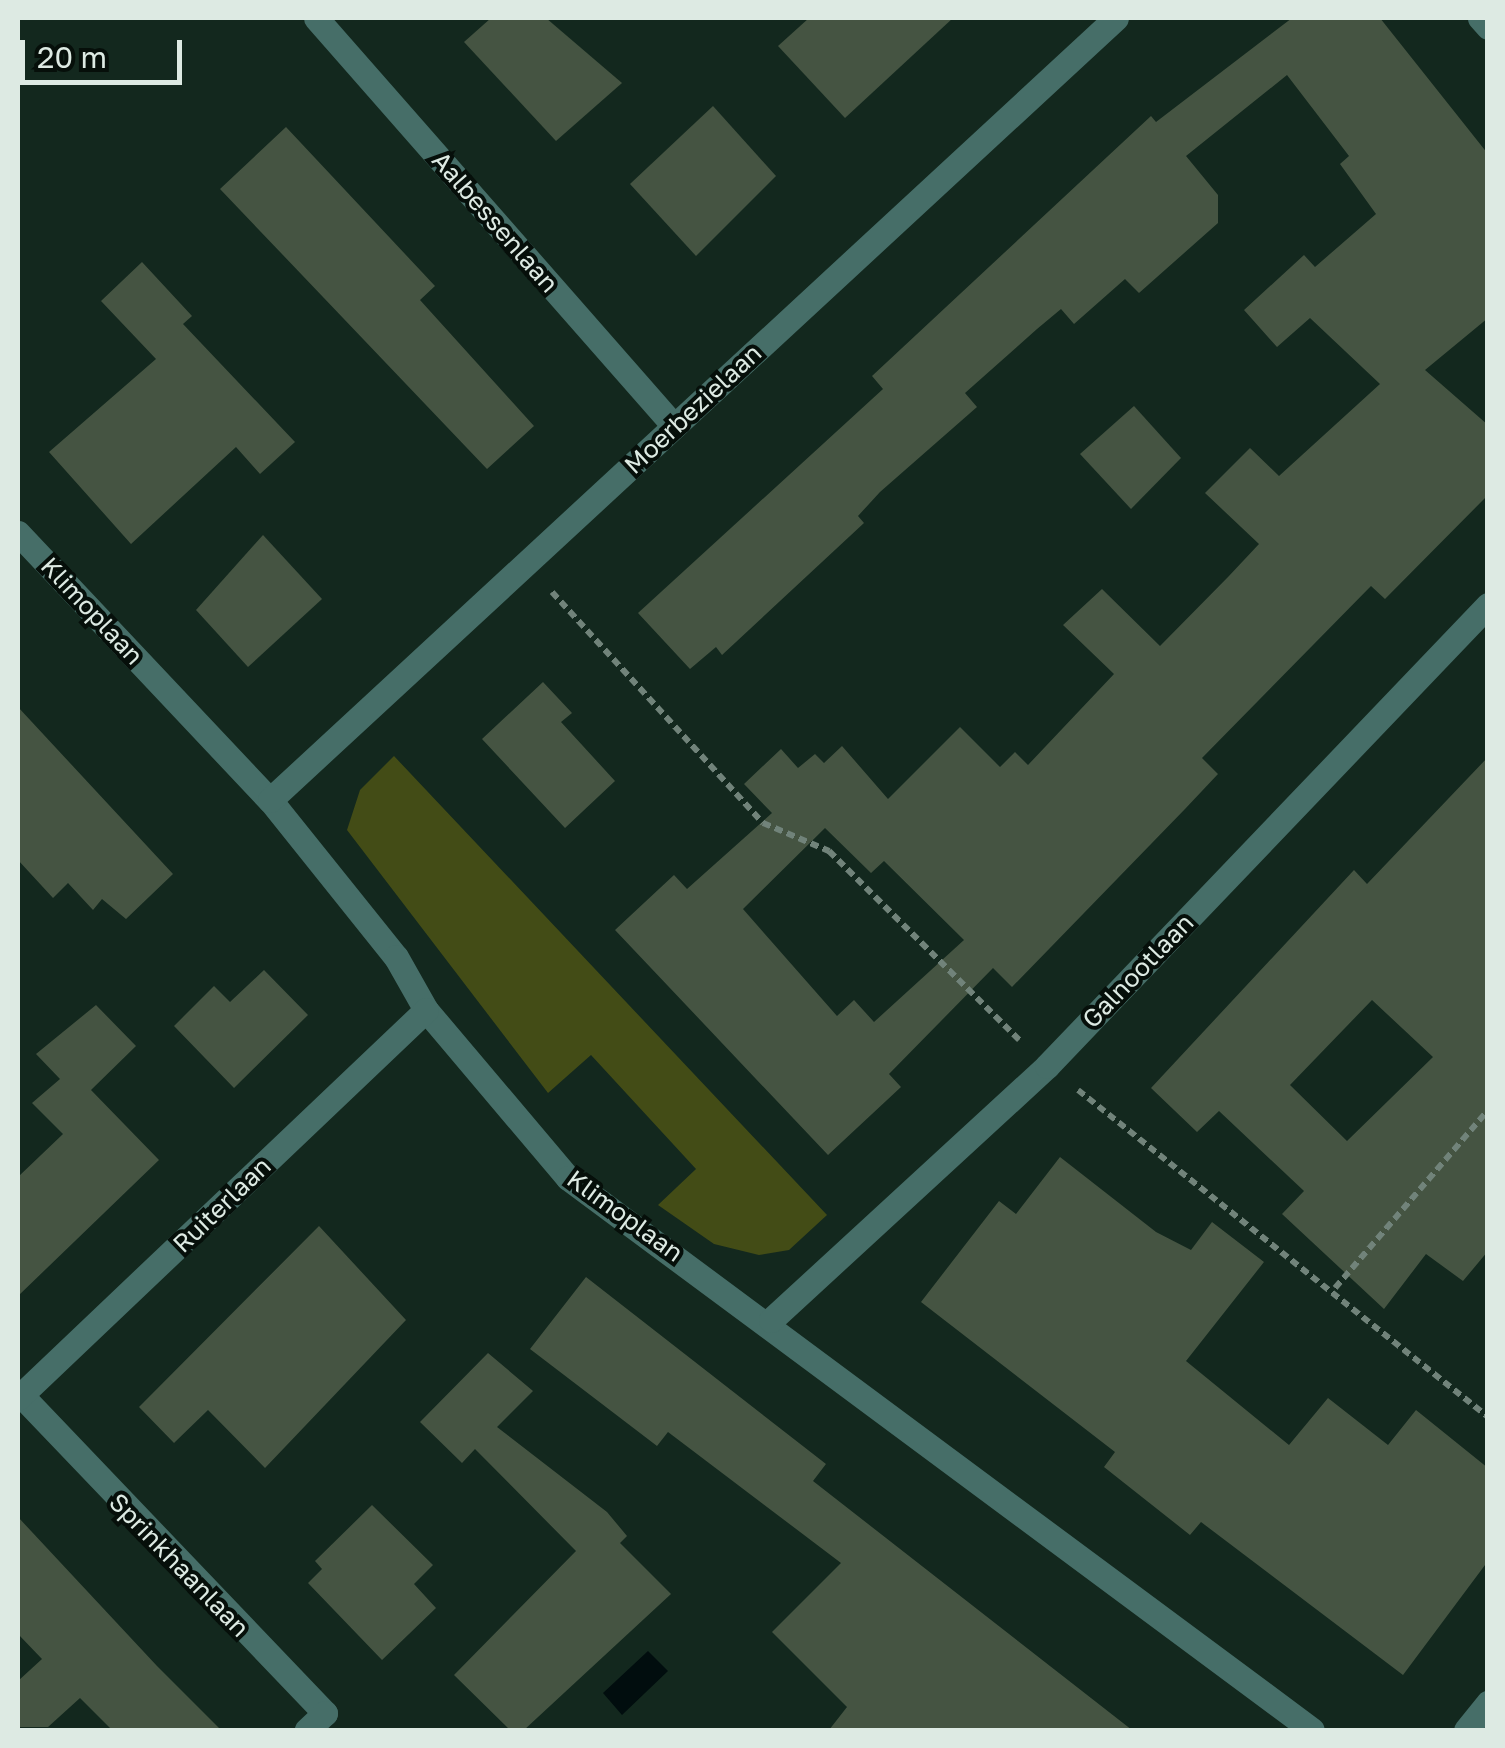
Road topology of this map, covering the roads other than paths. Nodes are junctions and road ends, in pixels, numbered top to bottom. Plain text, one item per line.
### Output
1 (316, 18) edge
2 (1116, 18) edge
3 (1480, 18) edge
4 (1488, 27) edge
5 (674, 426) junction
6 (18, 532) edge
7 (1488, 605) edge
8 (270, 800) junction
9 (426, 1010) junction
10 (772, 1320) junction
11 (19, 1397) edge
12 (1488, 1702) edge
13 (325, 1725) edge
14 (1312, 1730) edge
15 (1466, 1730) edge

1 - 5 street, Aalbessenlaan
2 - 5 street, Moerbezielaan
3 - 4 street
5 - 8 street, Moerbezielaan
6 - 8 street, Klimoplaan
7 - 10 street, Galnootlaan
8 - 9 street, Klimoplaan
9 - 10 street, Klimoplaan
9 - 11 street, Ruiterlaan
10 - 14 street, Klimoplaan
11 - 13 street, Sprinkhaanlaan
12 - 15 street

